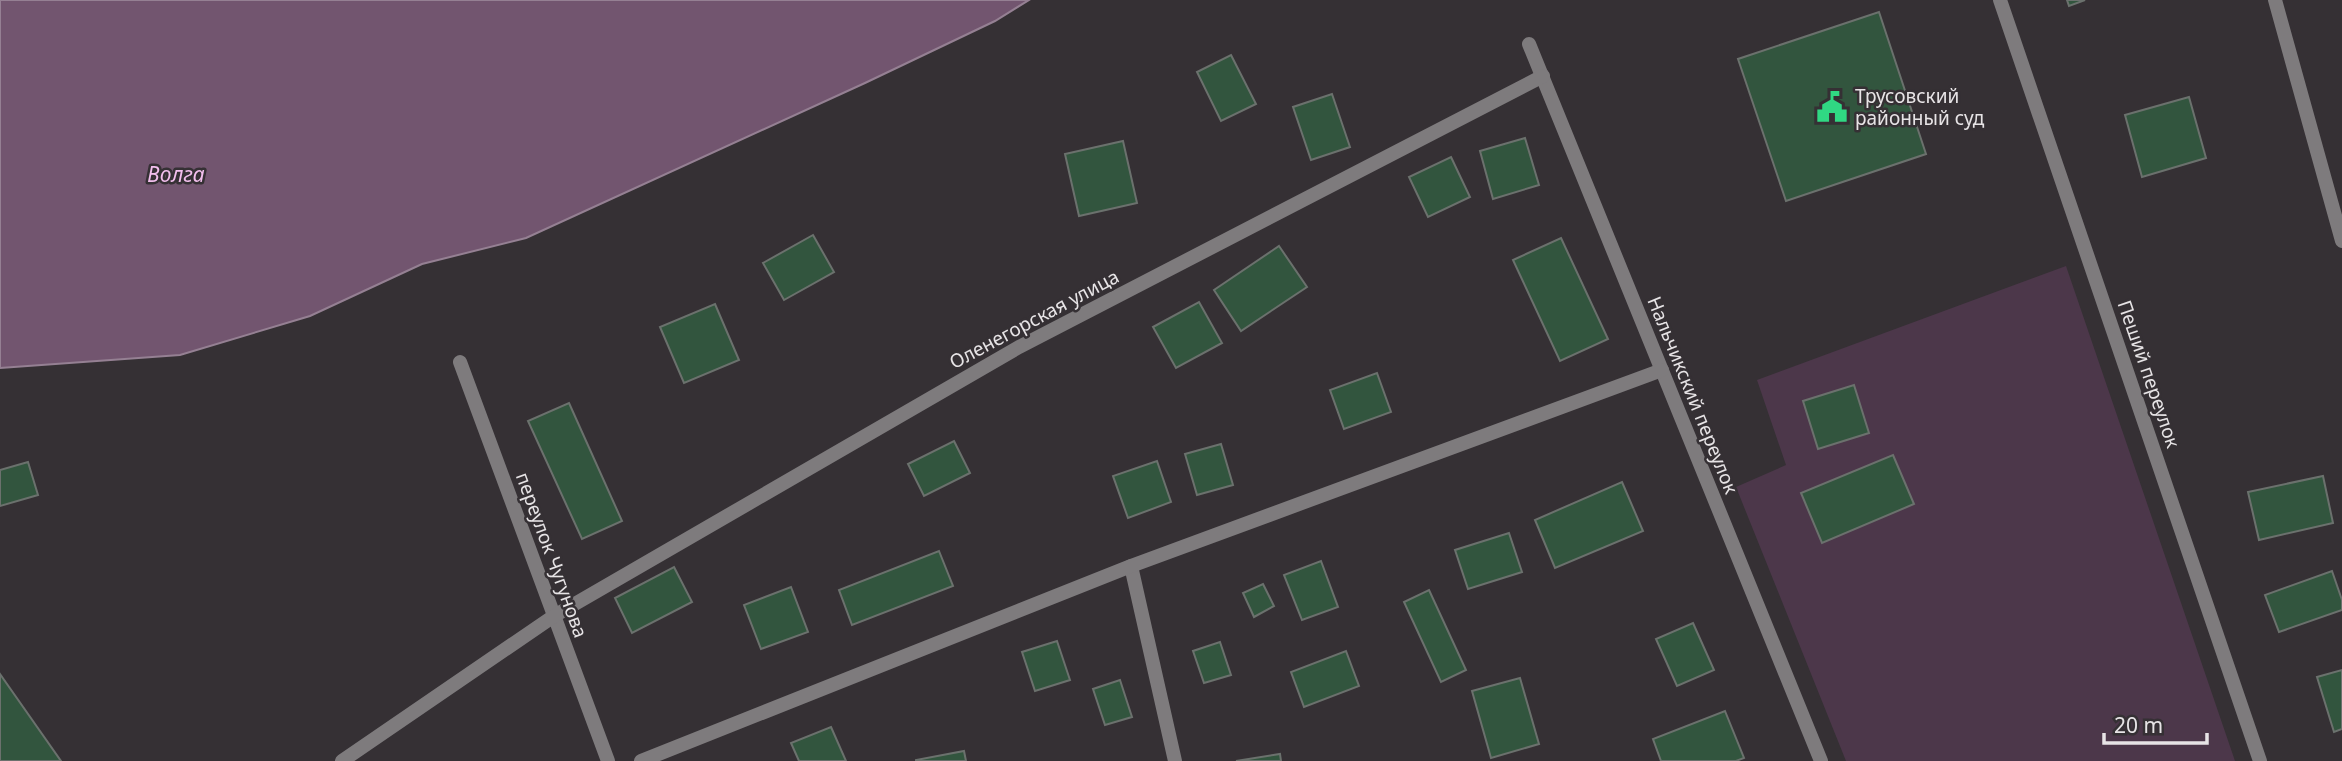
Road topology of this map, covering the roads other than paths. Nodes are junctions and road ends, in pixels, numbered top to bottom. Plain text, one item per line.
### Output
1 (2000, 0) edge
2 (2275, 0) edge
3 (1530, 44) dead end
4 (1543, 76) junction
5 (2342, 240) edge
6 (460, 362) dead end
7 (1662, 370) junction
8 (1130, 566) junction
9 (554, 616) junction
10 (342, 761) edge
11 (608, 761) edge
12 (641, 761) edge
13 (1175, 761) edge
14 (1821, 761) edge
15 (2260, 761) edge

1 - 15 street, Пеший переулок
2 - 5 street
3 - 4 street, Нальчикский переулок
4 - 7 street, Нальчикский переулок
4 - 9 street, Оленегорская улица
6 - 9 street, переулок Чугунова
7 - 8 street
7 - 14 street, Нальчикский переулок
8 - 12 street
8 - 13 street
9 - 10 street, Оленегорская улица
9 - 11 street, переулок Чугунова

